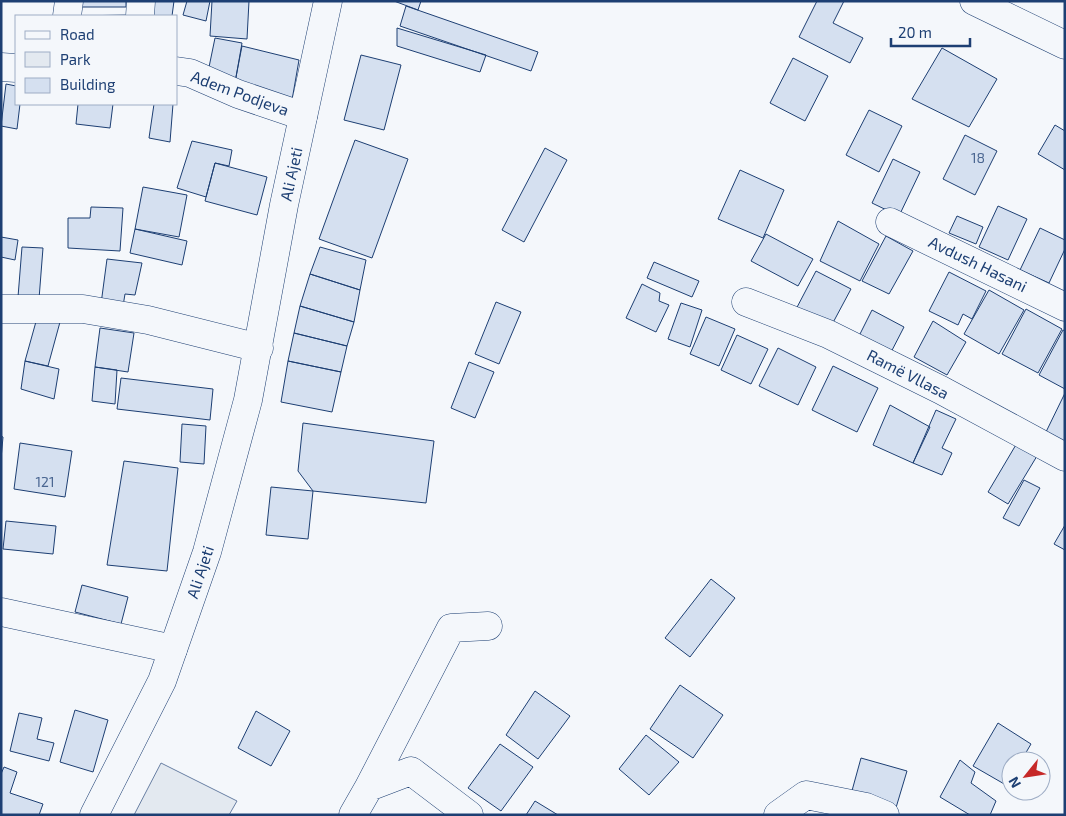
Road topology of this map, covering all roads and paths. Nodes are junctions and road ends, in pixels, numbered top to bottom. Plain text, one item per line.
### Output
1 (69, 1) edge
2 (141, 1) edge
3 (328, 1) edge
4 (974, 1) edge
5 (67, 15) edge
6 (140, 15) edge
7 (1065, 45) edge
8 (1, 67) edge
9 (15, 68) edge
10 (178, 71) edge
11 (303, 116) junction
12 (890, 222) dead end
13 (746, 302) dead end
14 (1065, 307) edge
15 (1, 309) edge
16 (259, 348) junction
17 (1065, 457) edge
18 (1, 612) edge
19 (488, 626) dead end
20 (174, 648) junction
21 (369, 787) junction
22 (94, 815) edge
23 (353, 815) edge
24 (469, 815) edge
25 (778, 815) edge
26 (885, 815) edge

1 - 5 street
2 - 6 street
3 - 11 street, Ali Ajeti
4 - 7 street
8 - 9 street
10 - 11 street, Adem Podjeva
11 - 16 street, Ali Ajeti
12 - 14 street, Avdush Hasani
13 - 17 street, Ramë Vllasa
15 - 16 street
16 - 20 street, Ali Ajeti
18 - 20 street
19 - 21 street
20 - 22 street, Ali Ajeti
21 - 23 street
21 - 24 street
25 - 26 street

